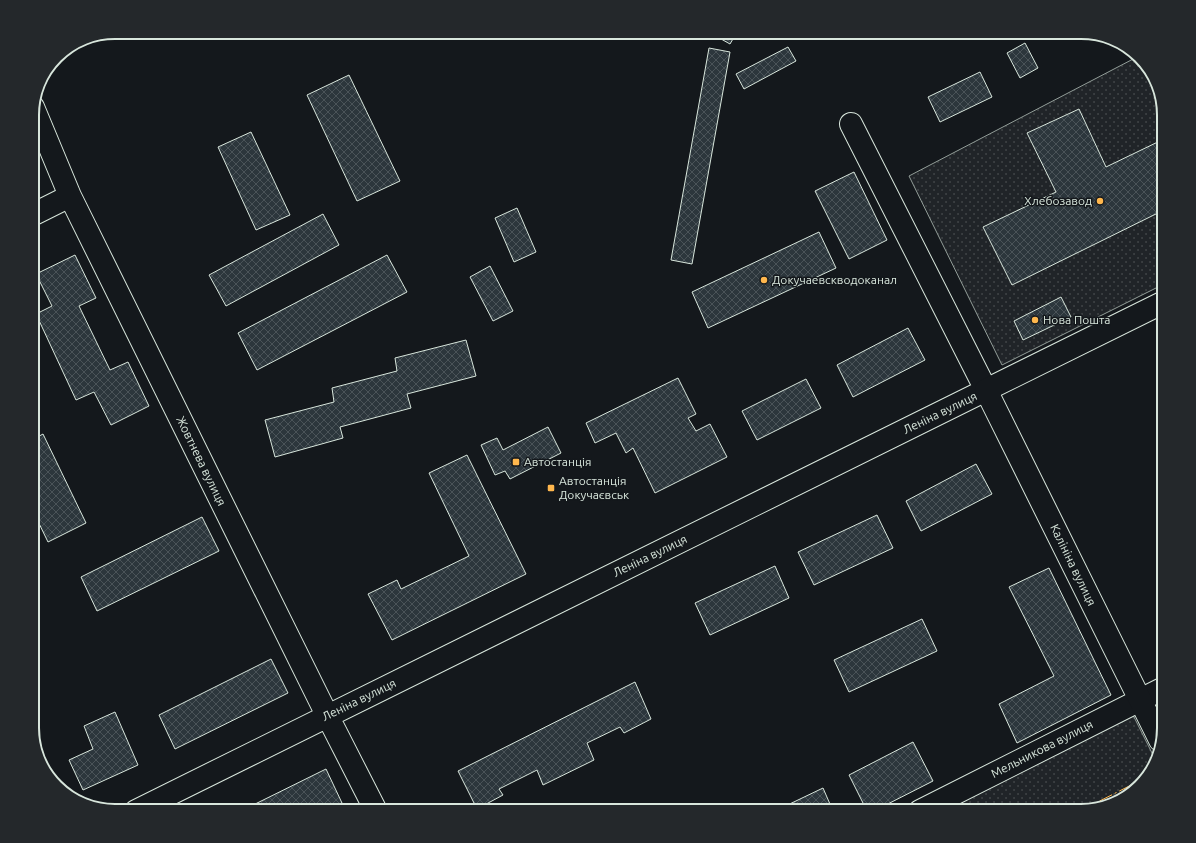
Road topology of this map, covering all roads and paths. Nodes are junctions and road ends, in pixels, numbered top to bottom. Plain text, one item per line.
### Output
1 (39, 121) edge
2 (851, 124) dead end
3 (70, 196) junction
4 (39, 212) edge
5 (1157, 305) edge
6 (986, 390) junction
7 (1157, 691) edge
8 (1139, 699) junction
9 (327, 715) junction
10 (1156, 733) edge
11 (150, 804) edge
12 (372, 804) edge
13 (934, 804) edge

1 - 3 street, Жовтнева вулиця
2 - 6 street, Калініна вулиця
3 - 4 street
3 - 9 street, Жовтнева вулиця
5 - 6 street, Леніна вулиця
6 - 8 street, Калініна вулиця
6 - 9 street, Леніна вулиця
7 - 8 street, Мельникова вулиця
8 - 10 street, Калініна вулиця
8 - 13 street, Мельникова вулиця
9 - 11 street, Леніна вулиця
9 - 12 street, Жовтнева вулиця

